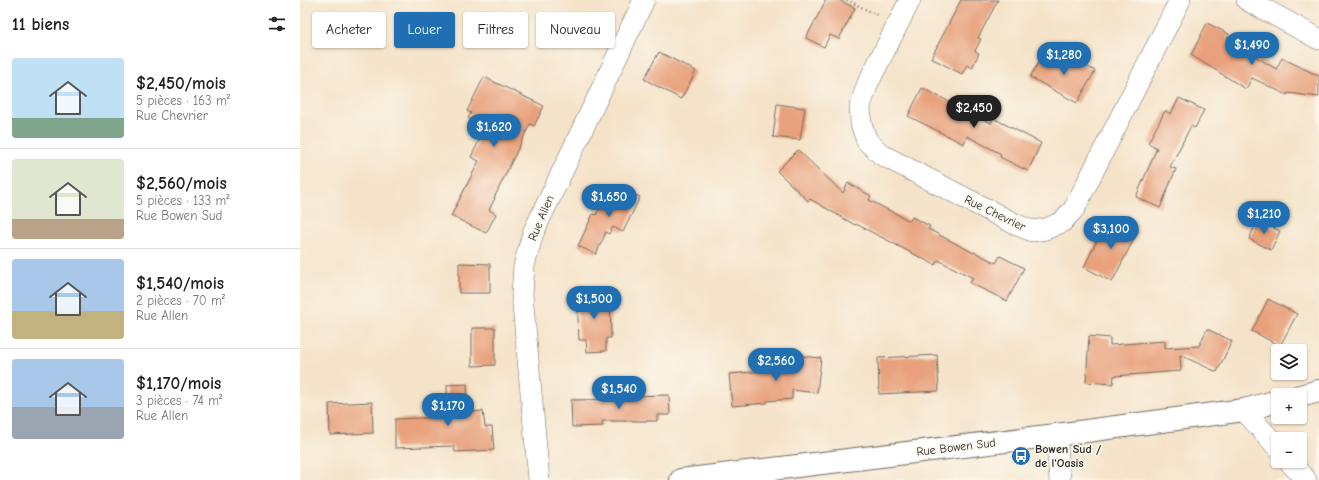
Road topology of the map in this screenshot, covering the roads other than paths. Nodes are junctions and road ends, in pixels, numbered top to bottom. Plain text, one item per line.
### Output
1 (644, 0) edge
2 (910, 0) edge
3 (1180, 0) edge
4 (1247, 0) edge
5 (1319, 39) edge
6 (1319, 391) edge
7 (1307, 394) edge
8 (1271, 403) edge
9 (1244, 410) junction
10 (1056, 435) junction
11 (1271, 440) edge
12 (1295, 468) edge
13 (539, 480) edge
14 (680, 480) edge
15 (1060, 480) edge
16 (1306, 480) edge

1 - 13 street, Rue Allen
2 - 3 street, Rue Chevrier
4 - 5 street
6 - 7 street
8 - 9 street, Rue Bowen Sud
9 - 10 street, Rue Bowen Sud
9 - 11 street
10 - 14 street, Rue Bowen Sud
10 - 15 street
12 - 16 street

